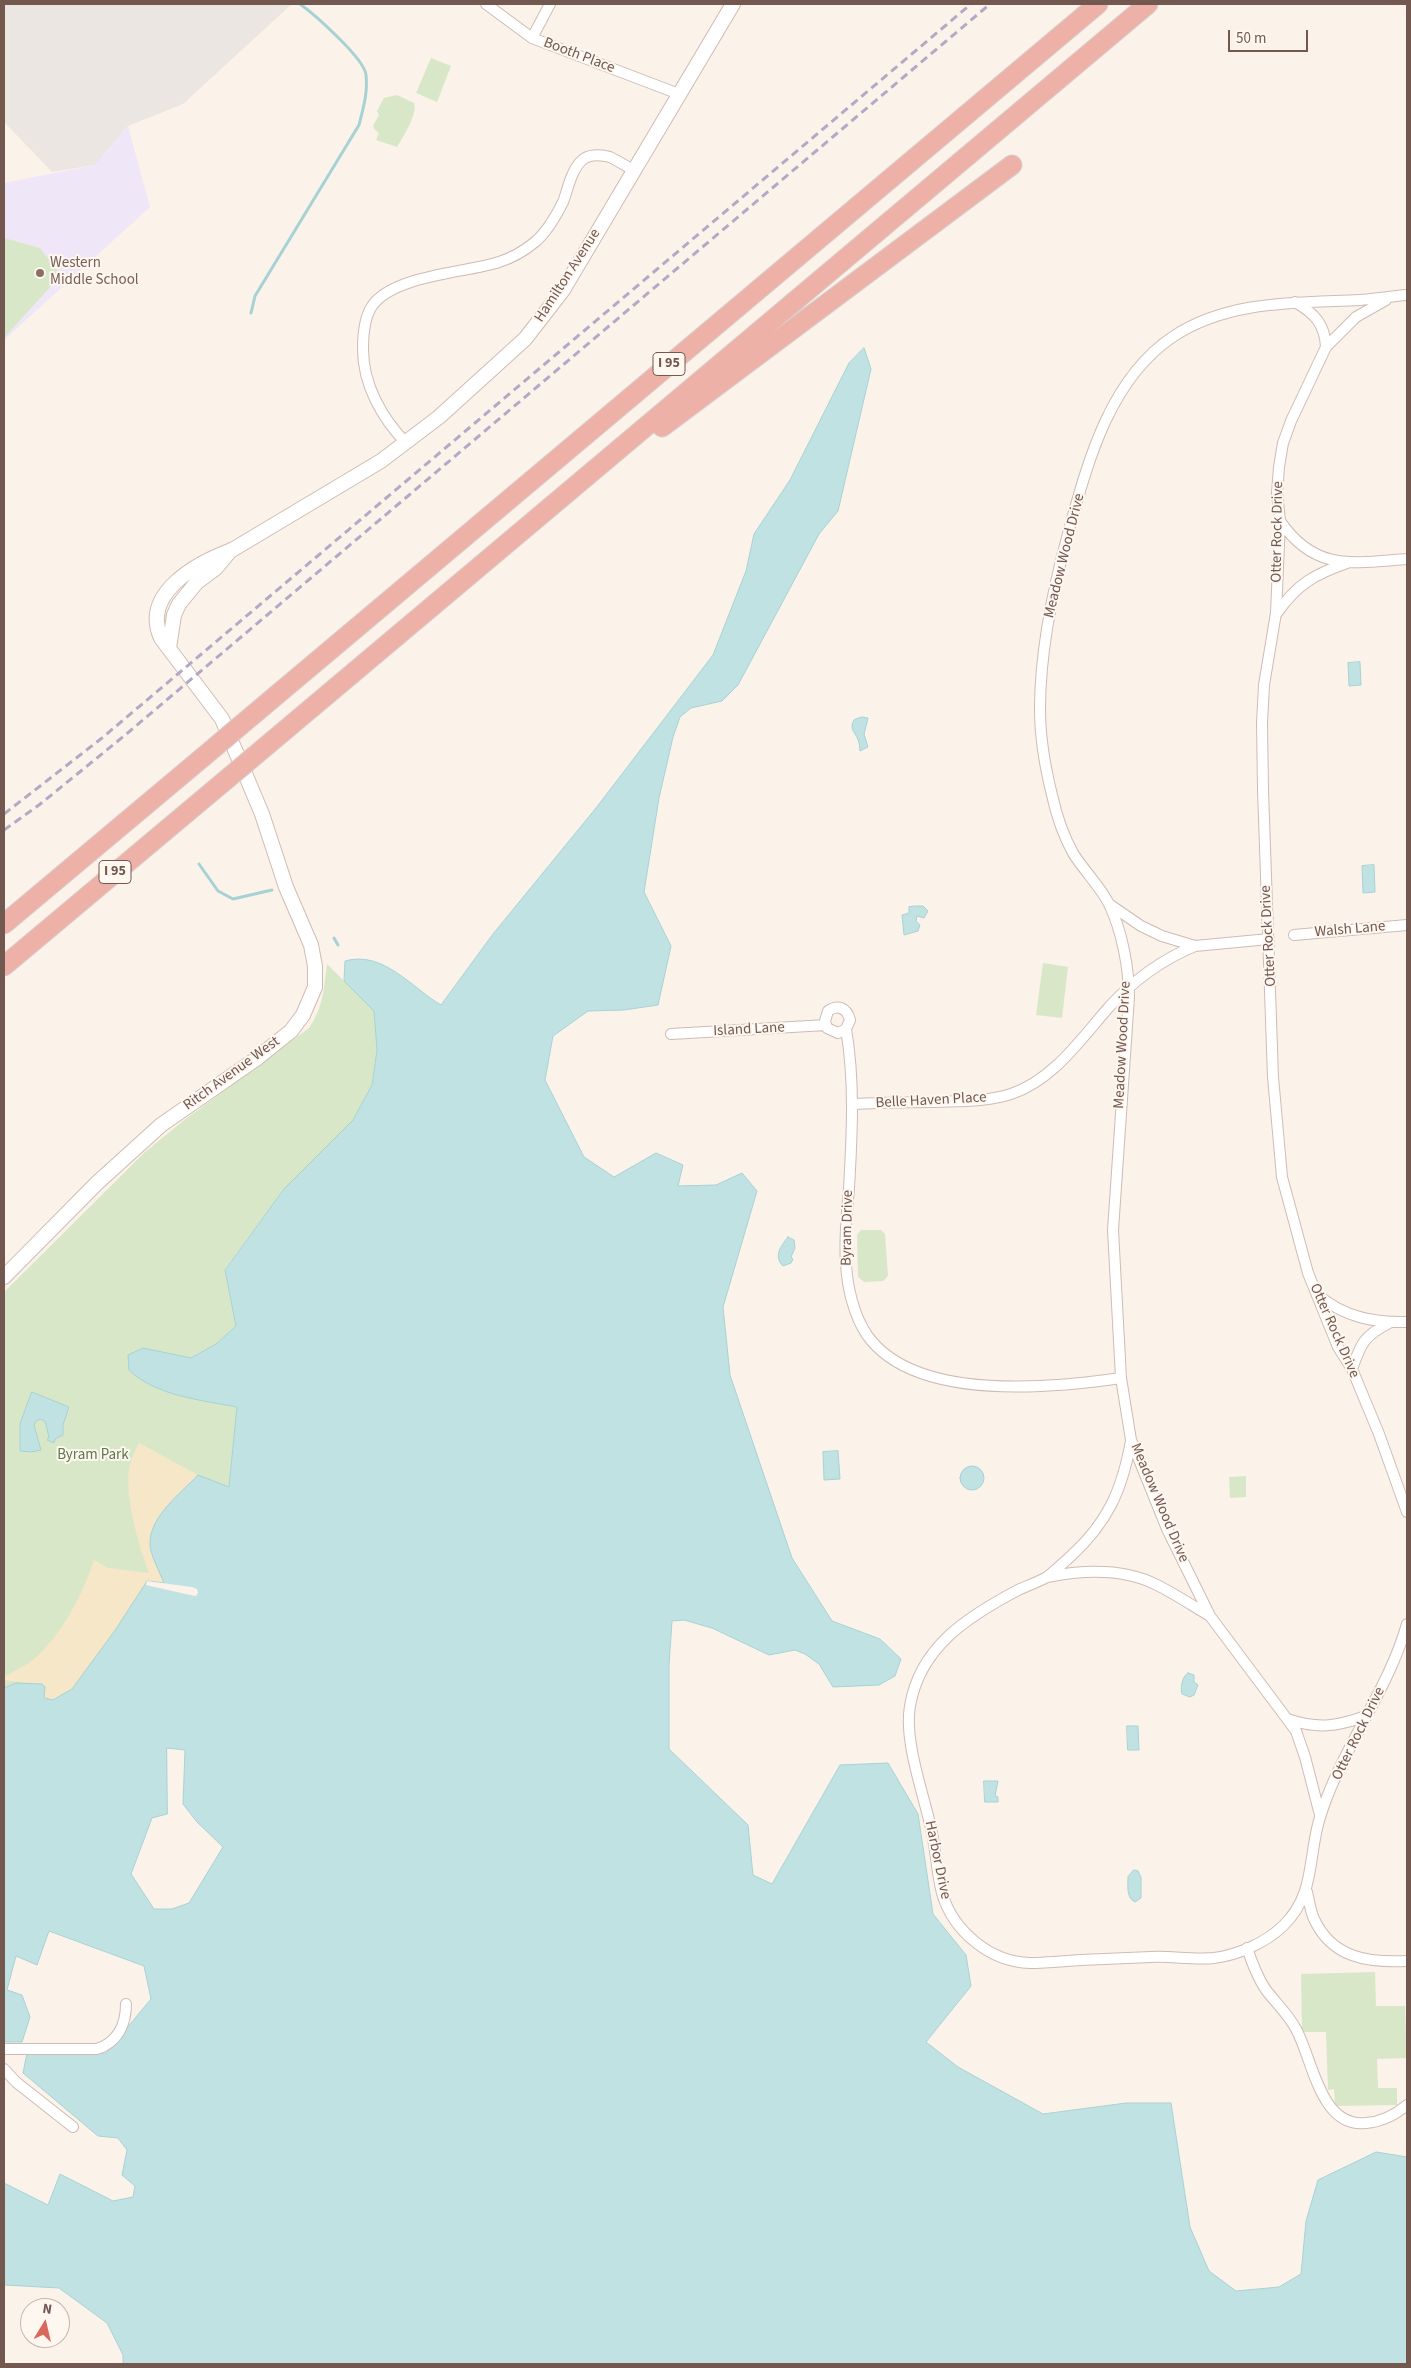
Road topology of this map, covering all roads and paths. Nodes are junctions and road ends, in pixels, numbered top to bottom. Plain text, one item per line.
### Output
1 (486, 4) edge
2 (550, 4) edge
3 (733, 4) edge
4 (1098, 4) edge
5 (1148, 4) edge
6 (532, 38) junction
7 (679, 94) junction
8 (1012, 165) dead end
9 (634, 170) junction
10 (1407, 295) edge
11 (1394, 296) junction
12 (1295, 302) junction
13 (1326, 347) junction
14 (406, 443) junction
15 (566, 493) junction
16 (1280, 521) junction
17 (1407, 559) edge
18 (1347, 563) junction
19 (1276, 614) junction
20 (262, 814) joint
21 (1108, 903) junction
22 (4, 924) edge
23 (1407, 925) edge
24 (1294, 935) dead end
25 (1269, 939) junction
26 (1195, 946) junction
27 (4, 966) edge
28 (1129, 990) junction
29 (826, 1025) junction
30 (846, 1029) junction
31 (671, 1034) dead end
32 (852, 1104) junction
33 (4, 1277) edge
34 (1318, 1294) junction
35 (1407, 1322) edge
36 (1390, 1323) junction
37 (1352, 1369) junction
38 (1122, 1378) junction
39 (1131, 1440) junction
40 (1407, 1512) edge
41 (1047, 1577) junction
42 (1210, 1616) junction
43 (1407, 1624) edge
44 (1366, 1716) junction
45 (1287, 1719) junction
46 (1320, 1815) junction
47 (1307, 1892) junction
48 (1247, 1948) junction
49 (1407, 1961) edge
50 (126, 2004) dead end
51 (4, 2049) edge
52 (4, 2069) edge
53 (1407, 2105) edge
54 (74, 2127) dead end

1 - 6 street, Booth Place
2 - 6 street
3 - 7 main road, Hamilton Avenue
4 - 22 highway, I 95, bridge
5 - 15 highway, I 95
6 - 7 street, Booth Place
7 - 9 main road, Hamilton Avenue
8 - 15 highway
9 - 14 main road, Hamilton Avenue
9 - 14 street
10 - 11 street, Meadow Wood Drive
11 - 12 street, Meadow Wood Drive
11 - 13 street, Otter Rock Drive
12 - 13 street
12 - 21 street, Meadow Wood Drive
13 - 16 street, Otter Rock Drive
14 - 20 main road, Hamilton Avenue
15 - 27 highway, I 95, bridge
16 - 18 street
16 - 19 street, Otter Rock Drive
17 - 18 street
18 - 19 street
19 - 25 street, Otter Rock Drive
20 - 33 main road, Ritch Avenue West
21 - 26 street
21 - 28 street, Meadow Wood Drive
23 - 24 street, Walsh Lane
25 - 26 street
25 - 34 street, Otter Rock Drive
26 - 28 street, Belle Haven Place
28 - 32 street, Belle Haven Place
28 - 38 street, Meadow Wood Drive
29 - 30 street
29 - 30 street, Byram Drive
29 - 31 street, Island Lane
30 - 32 street, Byram Drive
32 - 38 street, Byram Drive
34 - 36 street
34 - 37 street, Otter Rock Drive
35 - 36 street
36 - 37 street
37 - 40 street, Otter Rock Drive
38 - 39 street, Meadow Wood Drive
39 - 41 street, Harbor Drive
39 - 42 street, Meadow Wood Drive
41 - 42 street, Harbor Drive
41 - 48 street, Harbor Drive
42 - 45 street, Meadow Wood Drive
43 - 44 street, Otter Rock Drive
44 - 45 street
44 - 46 street, Otter Rock Drive
45 - 46 street, Meadow Wood Drive
46 - 47 street, Harbor Drive
47 - 48 street, Harbor Drive
47 - 49 street
48 - 53 street
50 - 51 street
52 - 54 street

